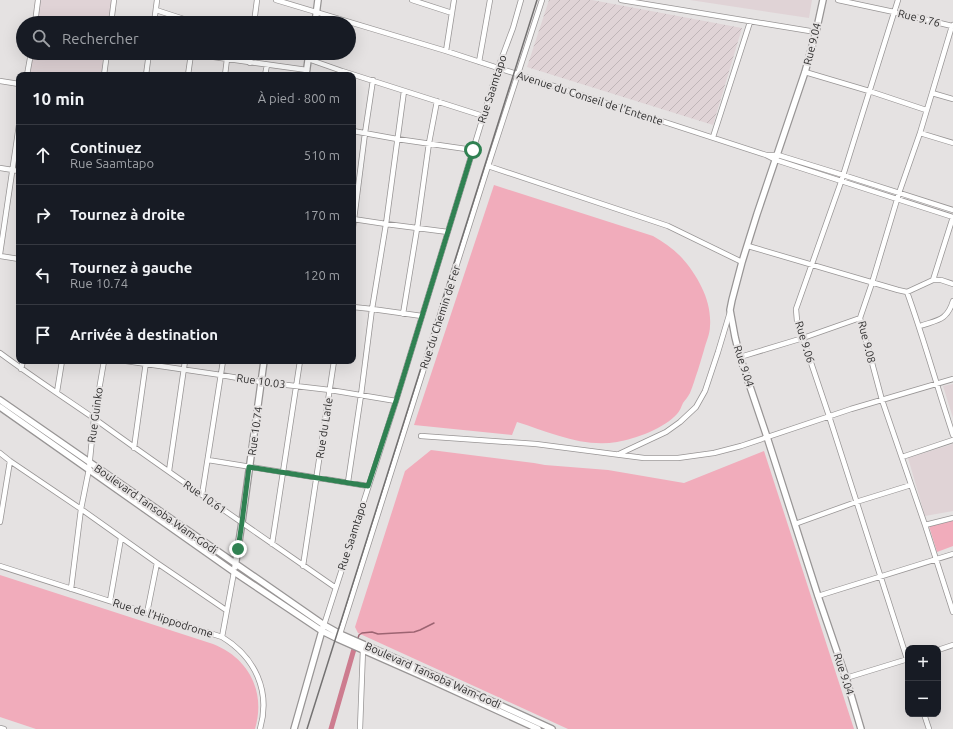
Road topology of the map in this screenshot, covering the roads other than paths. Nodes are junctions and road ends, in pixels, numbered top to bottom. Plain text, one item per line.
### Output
1 (38, 0) edge
2 (114, 0) edge
3 (157, 0) edge
4 (257, 0) edge
5 (276, 0) edge
6 (318, 0) edge
7 (416, 0) edge
8 (454, 0) edge
9 (490, 0) edge
10 (521, 0) edge
11 (542, 0) edge
12 (621, 0) edge
13 (823, 0) edge
14 (838, 0) edge
15 (898, 0) edge
16 (156, 10) junction
17 (894, 12) junction
18 (316, 13) junction
19 (452, 13) junction
20 (36, 16) edge
21 (112, 16) edge
22 (155, 16) edge
23 (174, 16) edge
24 (255, 16) edge
25 (316, 16) edge
26 (326, 16) edge
27 (750, 22) junction
28 (356, 25) edge
29 (953, 26) edge
30 (816, 32) junction
31 (446, 51) junction
32 (30, 60) edge
33 (106, 60) edge
34 (148, 60) edge
35 (190, 60) edge
36 (227, 60) edge
37 (233, 60) edge
38 (309, 60) edge
39 (317, 60) edge
40 (479, 62) junction
41 (250, 63) joint
42 (267, 65) junction
43 (498, 68) junction
44 (28, 72) edge
45 (104, 72) edge
46 (146, 72) edge
47 (188, 72) edge
48 (225, 72) edge
49 (266, 72) edge
50 (302, 72) edge
51 (307, 72) edge
52 (340, 72) edge
53 (805, 72) junction
54 (518, 74) junction
55 (356, 76) edge
56 (0, 80) edge
57 (373, 80) junction
58 (16, 83) edge
59 (404, 91) junction
60 (869, 91) junction
61 (932, 93) junction
62 (953, 99) edge
63 (437, 101) junction
64 (926, 110) junction
65 (483, 116) junction
66 (356, 132) edge
67 (365, 133) junction
68 (920, 134) junction
69 (713, 137) junction
70 (397, 139) junction
71 (429, 143) junction
72 (953, 143) edge
73 (16, 144) edge
74 (473, 150) junction
75 (777, 158) junction
76 (488, 166) junction
77 (0, 168) edge
78 (12, 170) junction
79 (16, 171) edge
80 (843, 175) junction
81 (840, 182) junction
82 (900, 193) junction
83 (898, 199) junction
84 (356, 203) edge
85 (953, 210) edge
86 (953, 217) edge
87 (356, 219) edge
88 (386, 224) junction
89 (417, 229) junction
90 (448, 232) junction
91 (748, 246) junction
92 (0, 255) edge
93 (16, 258) edge
94 (742, 262) junction
95 (812, 265) junction
96 (933, 280) junction
97 (872, 283) junction
98 (953, 284) edge
99 (907, 292) junction
100 (953, 300) edge
101 (356, 307) edge
102 (372, 309) junction
103 (730, 310) junction
104 (403, 314) junction
105 (422, 316) junction
106 (860, 318) junction
107 (920, 326) junction
108 (803, 338) junction
109 (0, 353) edge
110 (740, 357) junction
111 (22, 364) edge
112 (62, 364) edge
113 (103, 364) edge
114 (146, 364) edge
115 (157, 364) edge
116 (184, 364) edge
117 (223, 364) edge
118 (264, 364) edge
119 (300, 364) edge
120 (334, 364) edge
121 (21, 369) junction
122 (183, 369) junction
123 (221, 375) junction
124 (953, 379) edge
125 (261, 382) junction
126 (936, 383) junction
127 (296, 386) junction
128 (330, 390) junction
129 (57, 392) junction
130 (361, 395) junction
131 (0, 400) edge
132 (882, 400) junction
133 (396, 401) junction
134 (0, 407) edge
135 (829, 416) junction
136 (94, 419) junction
137 (953, 435) edge
138 (421, 436) dead end
139 (767, 437) junction
140 (953, 440) edge
141 (134, 448) junction
142 (0, 454) edge
143 (617, 454) junction
144 (902, 457) junction
145 (208, 460) junction
146 (10, 461) junction
147 (89, 462) junction
148 (249, 467) junction
149 (89, 469) junction
150 (169, 471) junction
151 (284, 472) junction
152 (316, 477) junction
153 (348, 482) junction
154 (911, 485) junction
155 (368, 486) junction
156 (202, 495) junction
157 (856, 502) junction
158 (81, 509) junction
159 (953, 518) edge
160 (0, 522) edge
161 (242, 522) junction
162 (795, 524) junction
163 (925, 524) junction
164 (121, 538) junction
165 (272, 544) junction
166 (953, 554) edge
167 (936, 559) junction
168 (157, 563) junction
169 (235, 564) junction
170 (0, 566) edge
171 (303, 566) junction
172 (234, 572) junction
173 (880, 577) junction
174 (336, 588) junction
175 (71, 589) junction
176 (818, 596) junction
177 (110, 601) junction
178 (226, 610) junction
179 (953, 612) edge
180 (148, 613) junction
181 (323, 628) junction
182 (340, 634) junction
183 (222, 637) junction
184 (953, 645) edge
185 (363, 649) junction
186 (941, 649) edge
187 (905, 651) edge
188 (905, 661) edge
189 (846, 678) junction
190 (925, 717) edge
191 (0, 728) edge
192 (4, 729) edge
193 (260, 729) edge
194 (294, 729) edge
195 (360, 729) edge
196 (538, 729) edge
197 (552, 729) edge
198 (862, 729) edge
199 (929, 729) edge

1 - 20 street
2 - 21 street
3 - 16 street
4 - 24 street
5 - 18 street, Avenue du Conseil de l'Entente
6 - 18 main road
7 - 19 street
8 - 19 street
9 - 40 street
10 - 43 street, Rue Saamtapo
11 - 54 street, Rue du Chemin de Fer
12 - 27 street
13 - 30 main road, Rue 9.04
14 - 17 street, Rue 9.76
15 - 17 street, Rue 9.06
16 - 22 street
16 - 23 street
17 - 29 street, Rue 9.76
17 - 60 street, Rue 9.06
18 - 25 main road
18 - 26 street, Avenue du Conseil de l'Entente
19 - 31 street
27 - 30 street
27 - 69 street
28 - 31 street, Avenue du Conseil de l'Entente
29 - 61 street, Rue 9.08
30 - 53 main road, Rue 9.04
31 - 40 street, Avenue du Conseil de l'Entente
32 - 44 street
33 - 45 street
34 - 46 street
35 - 47 street
36 - 48 street
37 - 41 street
38 - 51 main road
39 - 52 street
40 - 43 street, Avenue du Conseil de l'Entente
41 - 42 street
42 - 49 street
42 - 50 street
43 - 54 street, Avenue du Conseil de l'Entente
43 - 65 street, Rue Saamtapo
53 - 60 street
53 - 75 main road, Rue 9.04
54 - 69 street, Avenue du Conseil de l'Entente
54 - 76 street, Rue du Chemin de Fer
55 - 57 street
56 - 58 street
57 - 59 street
57 - 67 street
59 - 63 street
59 - 70 street
60 - 64 street
60 - 80 street, Rue 9.06
61 - 62 street
61 - 64 street, Rue 9.08
63 - 65 street
63 - 71 street
64 - 68 street, Rue 9.08
65 - 74 street, Rue Saamtapo
66 - 67 street
67 - 70 street
67 - 84 street
68 - 72 street
68 - 82 street, Rue 9.08
69 - 75 street, Avenue du Conseil de l'Entente
70 - 71 street
70 - 88 street
71 - 74 street
71 - 89 street
73 - 78 street
74 - 90 street, Rue Saamtapo
75 - 80 street, Avenue du Conseil de l'Entente
75 - 81 street, Avenue du Conseil de l'Entente
75 - 91 main road, Rue 9.04
76 - 94 street
76 - 182 street, Rue du Chemin de Fer
77 - 78 street
78 - 79 street
78 - 92 street
80 - 81 street, Rue 9.06
80 - 82 street, Avenue du Conseil de l'Entente
81 - 83 street, Avenue du Conseil de l'Entente
81 - 95 street, Rue 9.06
82 - 83 street, Rue 9.08
82 - 85 street, Avenue du Conseil de l'Entente
83 - 86 street, Avenue du Conseil de l'Entente
83 - 97 street, Rue 9.08
86 - 96 street
87 - 88 street
88 - 89 street
88 - 102 street
89 - 90 street
89 - 104 street
90 - 105 street, Rue Saamtapo
91 - 94 main road, Rue 9.04
91 - 95 street
92 - 93 street
94 - 103 main road, Rue 9.04
95 - 97 street
95 - 108 street, Rue 9.06
96 - 98 street
96 - 99 street
97 - 99 street
97 - 106 street, Rue 9.08
99 - 107 street
100 - 107 street
101 - 102 street
102 - 104 street
102 - 130 street
103 - 110 main road, Rue 9.04
103 - 143 street
104 - 105 street
105 - 133 street, Rue Saamtapo
106 - 108 street
106 - 132 street, Rue 9.08
107 - 126 street
108 - 110 street
108 - 135 street, Rue 9.06
109 - 121 street, Rue 10.61
110 - 139 main road, Rue 9.04
111 - 121 street
112 - 129 street
113 - 136 street, Rue Guinko
114 - 141 street
115 - 122 street, Rue 10.03
116 - 122 street
117 - 123 street
118 - 125 main road, Rue 10.74
119 - 127 street
120 - 128 street, Rue du Larle
121 - 129 street, Rue 10.61
122 - 123 street, Rue 10.03
122 - 150 street
123 - 125 street, Rue 10.03
123 - 145 street
124 - 126 street
125 - 127 street, Rue 10.03
125 - 148 main road, Rue 10.74
126 - 132 street
126 - 137 street
127 - 128 street, Rue 10.03
127 - 151 street
128 - 130 street, Rue 10.03
128 - 152 street, Rue du Larle
129 - 136 street, Rue 10.61
130 - 133 street, Rue 10.03
130 - 153 street
131 - 147 main road, Boulevard Tansoba Wam-Godi
132 - 135 street
132 - 144 street, Rue 9.08
133 - 155 street, Rue Saamtapo
134 - 149 main road, Boulevard Tansoba Wam-Godi
135 - 139 street
135 - 157 street, Rue 9.06
136 - 141 street, Rue 10.61
136 - 147 street, Rue Guinko
138 - 143 street
139 - 143 street
139 - 162 main road, Rue 9.04
140 - 144 street
141 - 150 street, Rue 10.61
142 - 146 street
144 - 154 street, Rue 9.08
145 - 148 street
145 - 156 street
146 - 158 street
146 - 160 street
147 - 149 street, Rue Guinko
147 - 169 main road, Boulevard Tansoba Wam-Godi
148 - 151 street
148 - 161 main road, Rue 10.74
149 - 158 street, Rue Guinko
149 - 172 main road, Boulevard Tansoba Wam-Godi
150 - 156 street, Rue 10.61
151 - 152 street
151 - 165 street
152 - 153 street
152 - 171 street, Rue du Larle
153 - 155 street
154 - 157 street
154 - 163 street, Rue 9.08
155 - 174 street, Rue Saamtapo
156 - 161 street, Rue 10.61
157 - 162 street
157 - 173 street, Rue 9.06
158 - 164 street
158 - 175 street, Rue Guinko
159 - 163 street
161 - 165 street, Rue 10.61
161 - 169 main road, Rue 10.74
162 - 176 main road, Rue 9.04
163 - 167 street, Rue 9.08
164 - 168 street
164 - 177 street
165 - 171 street, Rue 10.61
166 - 167 street
167 - 173 street
167 - 179 street, Rue 9.08
168 - 178 street
168 - 180 street
169 - 172 main road, Rue 10.74
169 - 181 main road, Boulevard Tansoba Wam-Godi
170 - 175 street, Rue de l'Hippodrome
171 - 174 street, Rue 10.61
172 - 178 street
172 - 181 main road, Boulevard Tansoba Wam-Godi
173 - 176 street
173 - 187 street, Rue 9.06
174 - 181 street, Rue Saamtapo
175 - 177 street, Rue de l'Hippodrome
176 - 189 main road, Rue 9.04
177 - 180 street, Rue de l'Hippodrome
178 - 183 street
180 - 183 street, Rue de l'Hippodrome
181 - 182 main road, Boulevard Tansoba Wam-Godi
181 - 185 main road, Boulevard Tansoba Wam-Godi
181 - 194 main road, Rue Saamtapo
182 - 197 main road, Boulevard Tansoba Wam-Godi
183 - 193 street, Rue de l'Hippodrome
184 - 186 street
185 - 195 street
185 - 196 main road, Boulevard Tansoba Wam-Godi
188 - 189 street
189 - 198 main road, Rue 9.04
190 - 199 street
191 - 192 street

